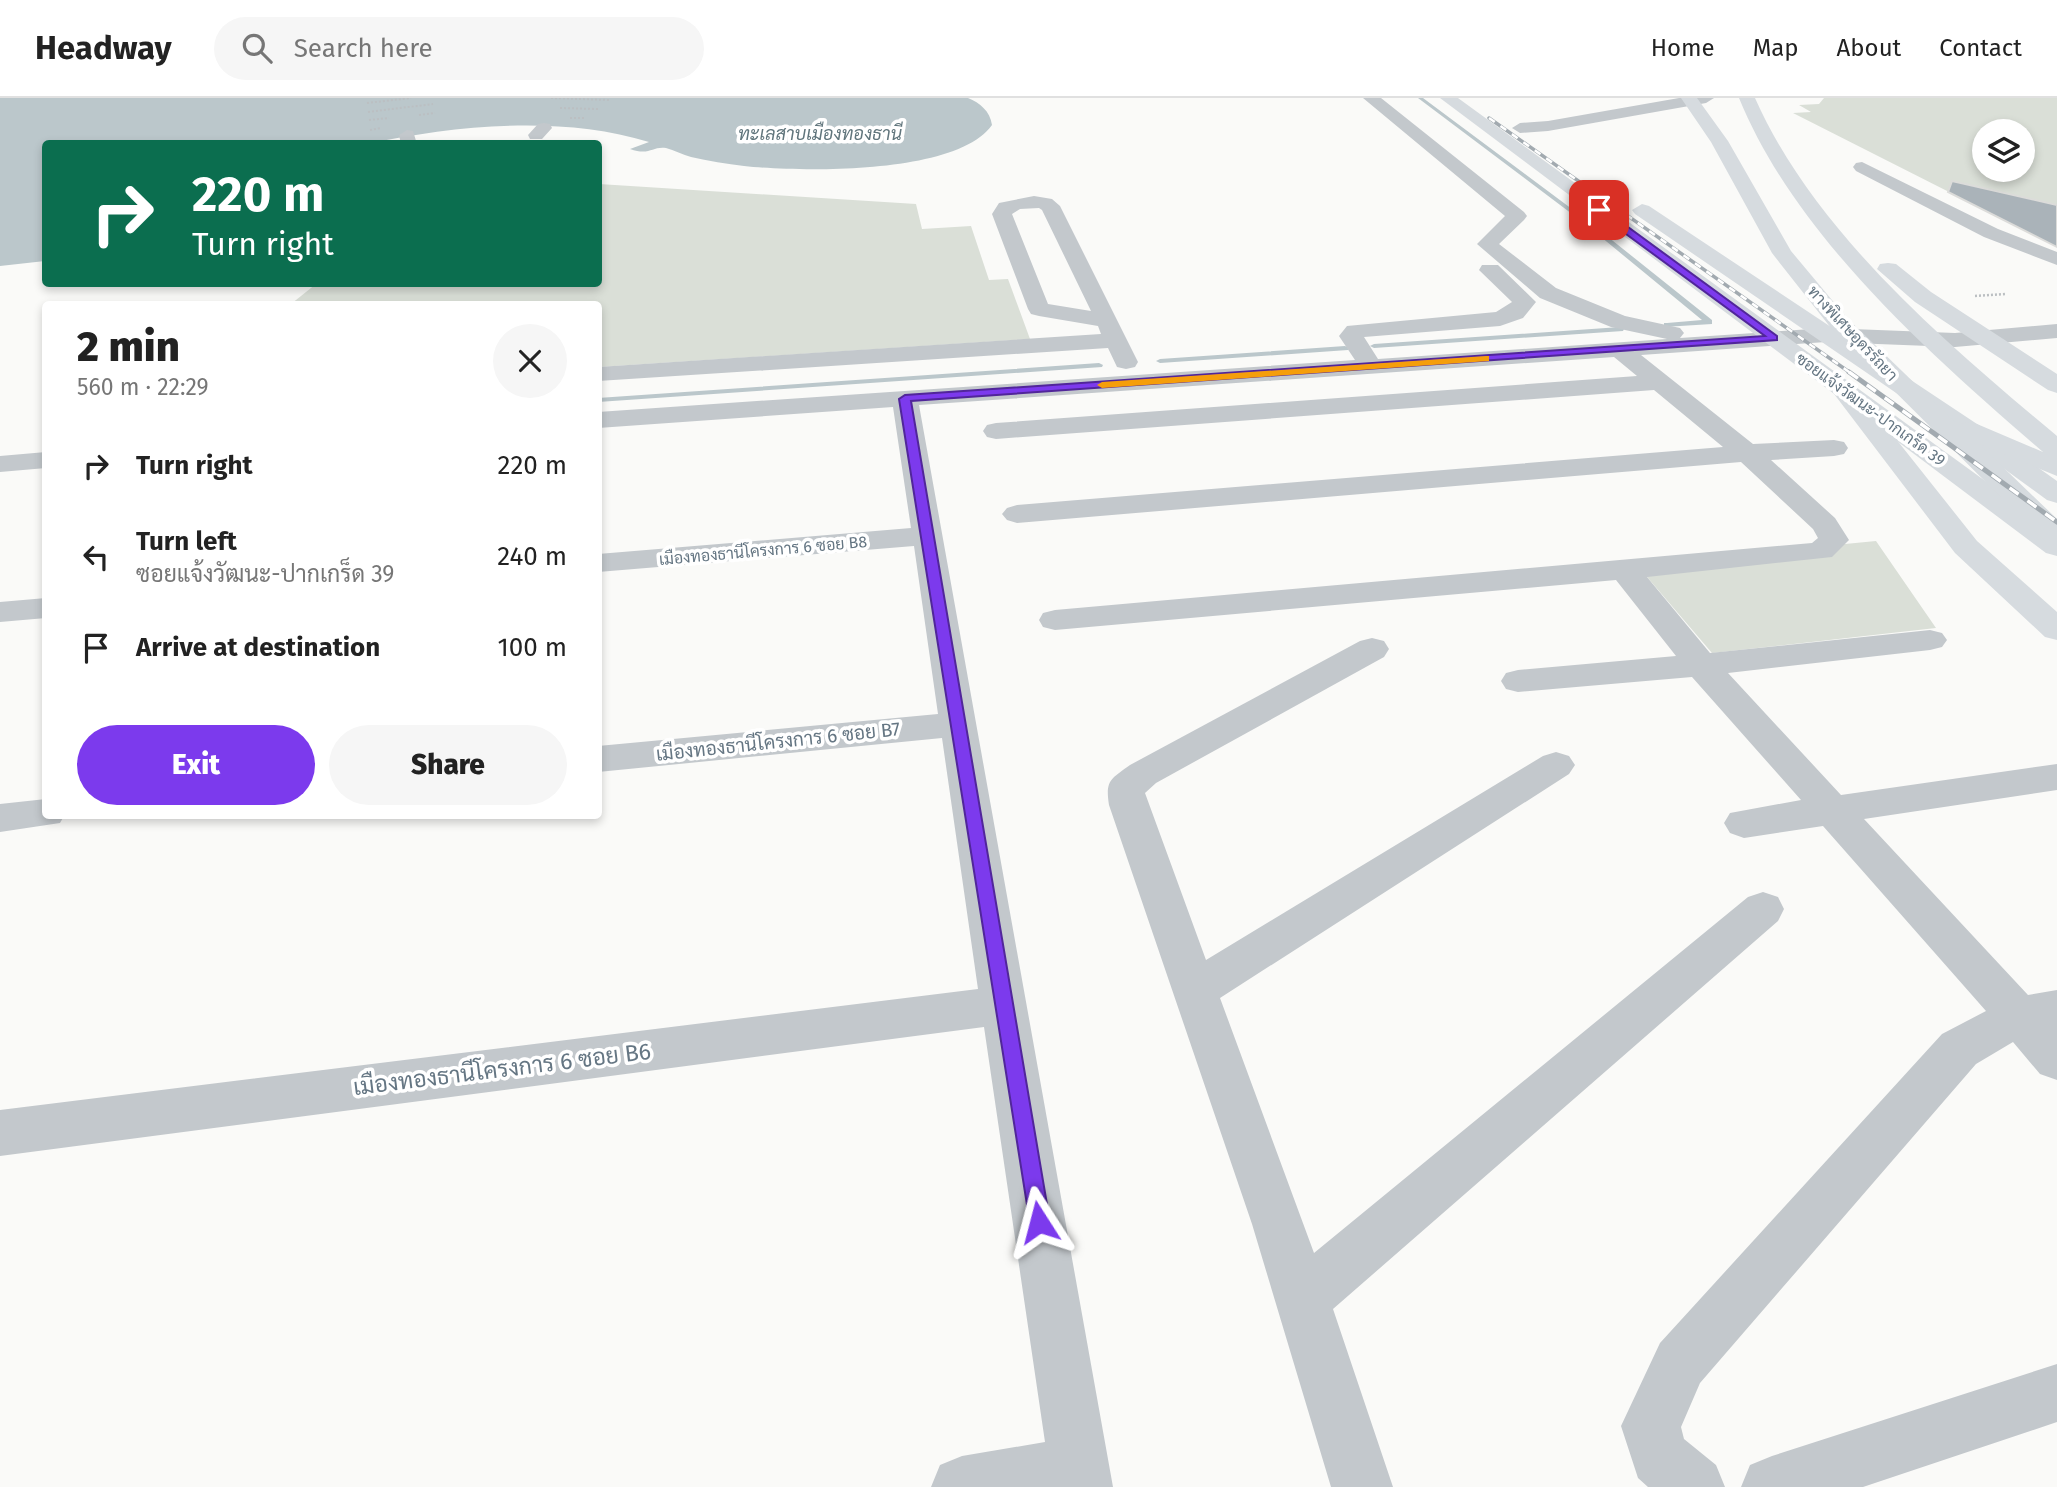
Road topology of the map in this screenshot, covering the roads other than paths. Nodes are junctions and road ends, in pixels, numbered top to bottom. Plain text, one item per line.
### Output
1 (1371, 98) edge
2 (1448, 98) edge
3 (1478, 98) edge
4 (1599, 98) edge
5 (1689, 98) edge
6 (1706, 98) edge
7 (1748, 98) edge
8 (1585, 109) dead end
9 (1519, 119) junction
10 (1577, 166) dead end
11 (1862, 167) dead end
12 (1622, 197) dead end
13 (1807, 205) junction
14 (1487, 244) junction
15 (2057, 259) edge
16 (2057, 310) edge
17 (2002, 314) junction
18 (1110, 330) junction
19 (2057, 331) edge
20 (1826, 335) junction
21 (1774, 338) junction
22 (1955, 340) junction
23 (1715, 343) junction
24 (1619, 349) junction
25 (2057, 352) edge
26 (1371, 366) junction
27 (602, 374) edge
28 (1660, 382) junction
29 (1135, 383) junction
30 (2057, 385) edge
31 (1841, 386) junction
32 (905, 399) junction
33 (602, 420) edge
34 (1968, 430) junction
35 (996, 431) dead end
36 (2057, 431) edge
37 (1834, 447) dead end
38 (2057, 450) edge
39 (1747, 453) junction
40 (42, 460) edge
41 (0, 464) edge
42 (2057, 468) edge
43 (2057, 494) edge
44 (1017, 514) dead end
45 (927, 536) junction
46 (2057, 536) edge
47 (2057, 547) edge
48 (602, 563) edge
49 (1624, 570) junction
50 (42, 608) edge
51 (0, 612) edge
52 (1055, 620) dead end
53 (2057, 630) edge
54 (1930, 640) dead end
55 (1371, 649) dead end
56 (1701, 666) junction
57 (1518, 681) dead end
58 (958, 723) junction
59 (602, 759) edge
60 (1556, 765) dead end
61 (2057, 777) edge
62 (1831, 811) junction
63 (42, 813) edge
64 (0, 818) edge
65 (1744, 823) dead end
66 (1763, 909) dead end
67 (1195, 990) junction
68 (1003, 1005) junction
69 (2037, 1013) edge
70 (2057, 1059) edge
71 (0, 1133) edge
72 (1302, 1299) junction
73 (2057, 1393) edge
74 (1080, 1477) edge
75 (962, 1487) edge
76 (1362, 1487) edge
77 (1694, 1487) edge
78 (1772, 1487) edge

1 - 14 street
2 - 21 main road, ซอยแจ้งวัฒนะ-ปากเกร็ด 39
3 - 9 main road
4 - 8 street
5 - 46 main road, ทางพิเศษอุดรรัถยา
6 - 9 street
7 - 13 main road
9 - 10 main road
11 - 15 street
12 - 20 main road, ซอยแจ้งวัฒนะ-ปากเกร็ด 39
13 - 30 main road
13 - 38 main road
14 - 23 street
14 - 26 street
16 - 17 street
17 - 19 street
17 - 20 street
17 - 22 street
17 - 25 street
18 - 18 street
18 - 27 street
18 - 29 street
20 - 21 street
20 - 22 street
20 - 34 main road, ซอยแจ้งวัฒนะ-ปากเกร็ด 39
21 - 23 street
21 - 31 main road, ซอยแจ้งวัฒนะ-ปากเกร็ด 39
22 - 36 main road
23 - 24 street
24 - 26 street
24 - 28 street
26 - 29 street
28 - 35 street
28 - 39 street
29 - 32 street
31 - 47 main road, ซอยแจ้งวัฒนะ-ปากเกร็ด 39
31 - 53 main road
32 - 33 street
32 - 45 street
34 - 42 main road
34 - 43 main road, ซอยแจ้งวัฒนะ-ปากเกร็ด 39
37 - 39 street
39 - 44 street
39 - 49 street
40 - 41 street
45 - 48 street, เมืองทองธานีโครงการ 6 ซอย B8
45 - 58 street
49 - 52 street
49 - 56 street
50 - 51 street
54 - 56 street
55 - 67 street
56 - 57 street
56 - 62 street
58 - 59 street, เมืองทองธานีโครงการ 6 ซอย B7
58 - 68 street
60 - 67 street
61 - 62 street
62 - 65 street
62 - 69 street
63 - 64 street
66 - 72 street
67 - 72 street
68 - 71 street, เมืองทองธานีโครงการ 6 ซอย B6
68 - 74 street
69 - 70 street
69 - 77 street
72 - 76 street
73 - 78 street
74 - 75 street

